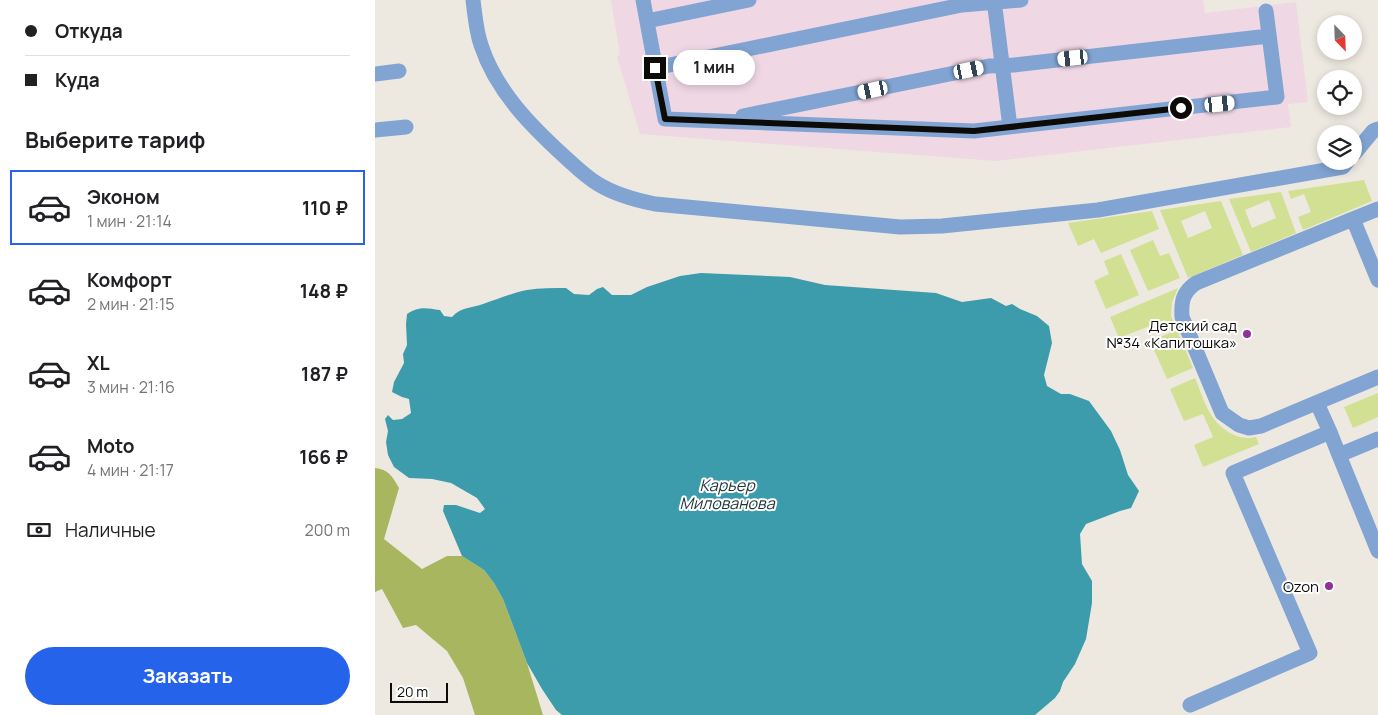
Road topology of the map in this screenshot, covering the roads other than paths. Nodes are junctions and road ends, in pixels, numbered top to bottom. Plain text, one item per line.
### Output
1 (473, 0) edge
2 (643, 0) edge
3 (749, 0) edge
4 (1021, 0) edge
5 (994, 1) edge
6 (1266, 12) dead end
7 (647, 21) junction
8 (1269, 36) junction
9 (1002, 66) junction
10 (655, 68) junction
11 (399, 71) dead end
12 (375, 74) edge
13 (719, 121) junction
14 (406, 127) dead end
15 (1010, 127) junction
16 (375, 130) edge
17 (1376, 134) edge
18 (1362, 147) edge
19 (1326, 170) edge
20 (1378, 209) edge
21 (1353, 219) junction
22 (1378, 280) edge
23 (1378, 377) edge
24 (1317, 403) junction
25 (1330, 432) junction
26 (1378, 439) edge
27 (1339, 455) junction
28 (1378, 551) edge
29 (1190, 705) dead end

1 - 19 lane
2 - 7 lane
3 - 7 lane
4 - 5 lane
5 - 9 lane
5 - 10 lane
6 - 8 lane
7 - 10 lane
8 - 9 lane
8 - 15 lane
9 - 13 lane
9 - 15 lane
10 - 13 lane
11 - 12 lane
13 - 15 lane
14 - 16 lane
17 - 18 lane
20 - 21 lane
21 - 22 lane
21 - 24 lane
23 - 24 lane
24 - 25 lane
25 - 27 lane
25 - 29 lane
26 - 27 lane
27 - 28 lane

